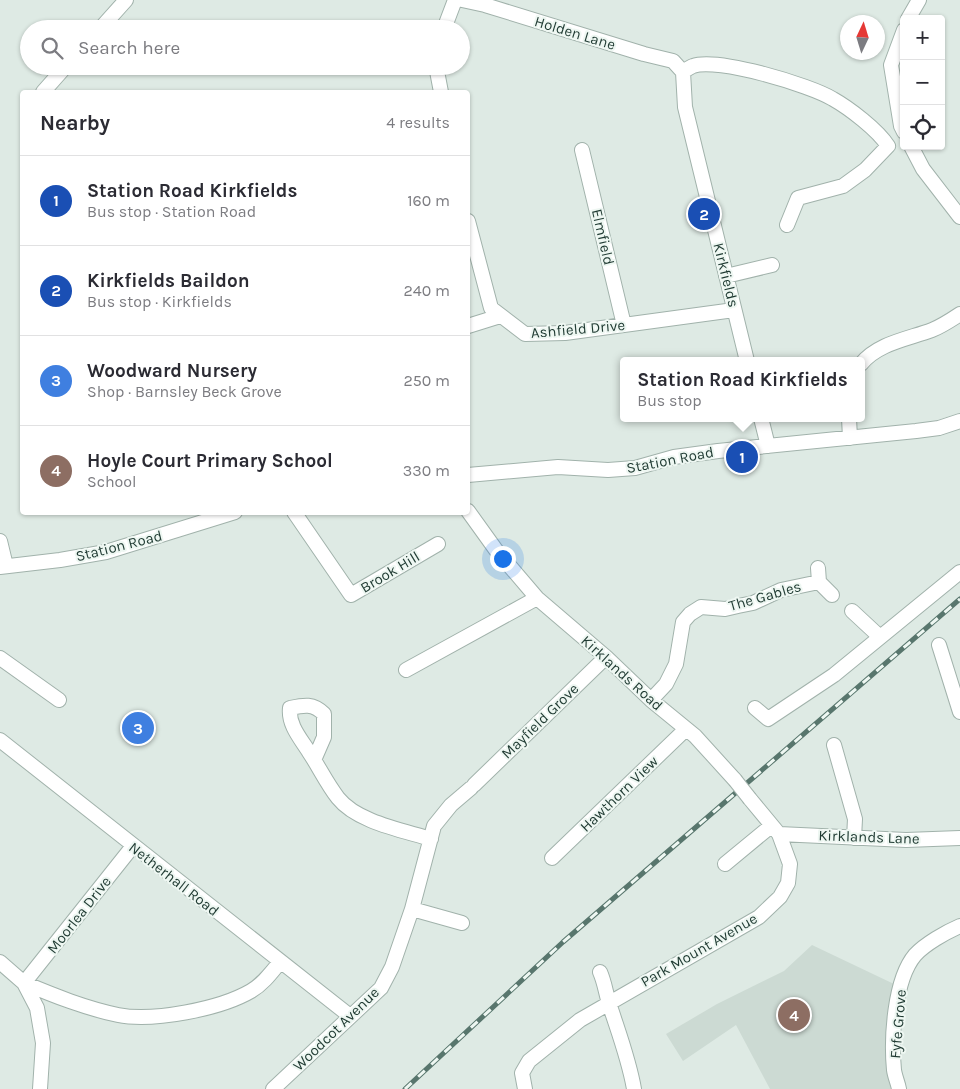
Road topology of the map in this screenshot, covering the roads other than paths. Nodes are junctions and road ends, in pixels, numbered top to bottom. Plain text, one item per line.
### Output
1 (126, 0) edge
2 (455, 0) edge
3 (462, 0) edge
4 (919, 0) edge
5 (485, 3) edge
6 (910, 15) edge
7 (108, 20) edge
8 (447, 20) edge
9 (900, 41) edge
10 (683, 72) junction
11 (58, 75) edge
12 (438, 75) edge
13 (45, 90) edge
14 (441, 90) edge
15 (900, 120) edge
16 (582, 150) dead end
17 (913, 150) edge
18 (960, 217) edge
19 (787, 225) dead end
20 (470, 230) edge
21 (772, 265) dead end
22 (726, 276) junction
23 (734, 310) junction
24 (960, 314) edge
25 (500, 316) junction
26 (470, 325) edge
27 (624, 325) junction
28 (746, 357) edge
29 (865, 359) edge
30 (960, 421) edge
31 (762, 422) edge
32 (849, 422) edge
33 (850, 438) junction
34 (768, 446) junction
35 (470, 475) edge
36 (470, 514) edge
37 (225, 515) edge
38 (296, 515) edge
39 (0, 541) edge
40 (438, 544) dead end
41 (3, 566) edge
42 (818, 568) dead end
43 (960, 572) edge
44 (819, 582) junction
45 (832, 595) dead end
46 (537, 598) junction
47 (852, 611) dead end
48 (880, 636) junction
49 (939, 644) dead end
50 (606, 657) junction
51 (0, 658) edge
52 (406, 670) dead end
53 (59, 700) dead end
54 (651, 700) junction
55 (755, 708) dead end
56 (960, 712) edge
57 (686, 730) junction
58 (0, 740) edge
59 (834, 745) dead end
60 (314, 760) junction
61 (472, 787) joint
62 (775, 830) junction
63 (854, 838) junction
64 (960, 838) edge
65 (431, 839) junction
66 (133, 846) junction
67 (552, 858) dead end
68 (725, 864) dead end
69 (412, 908) junction
70 (462, 923) dead end
71 (960, 926) edge
72 (0, 962) edge
73 (280, 962) junction
74 (600, 972) dead end
75 (24, 983) junction
76 (609, 1003) junction
77 (350, 1016) junction
78 (40, 1089) edge
79 (274, 1089) edge
80 (525, 1089) edge
81 (634, 1089) edge
82 (899, 1089) edge

1 - 7 street
2 - 8 street
3 - 5 street, Holden Lane
4 - 6 street
5 - 10 street, Holden Lane
9 - 15 street
10 - 19 street
10 - 22 street, Kirkfields
11 - 13 street
12 - 14 street
16 - 27 street, Elmfield
17 - 18 street
20 - 25 street, Ashfield Drive
21 - 22 street
22 - 23 street, Kirkfields
23 - 27 street, Ashfield Drive
23 - 28 street, Kirkfields
24 - 29 street
25 - 26 street
25 - 27 street, Ashfield Drive
30 - 33 street, Station Road
31 - 34 street
32 - 33 street
33 - 34 street, Station Road
34 - 35 street, Station Road
36 - 46 street, Kirklands Road
37 - 41 street, Station Road
38 - 40 street, Brook Hill
39 - 41 street
42 - 44 street, The Gables
43 - 48 street
44 - 45 street, The Gables
44 - 54 street, The Gables
46 - 50 street, Kirklands Road
46 - 52 street
47 - 48 street
48 - 55 street
49 - 56 street
50 - 54 street, Kirklands Road
50 - 61 street, Mayfield Grove
51 - 53 street
54 - 57 street, Kirklands Road
57 - 62 street, Kirklands Road, bridge
57 - 67 street, Hawthorn View
58 - 66 street, Netherhall Road
59 - 63 street
60 - 60 street
60 - 65 street
61 - 65 street, Woodcot Avenue
62 - 63 street, Kirklands Lane
62 - 68 street
62 - 76 street, Park Mount Avenue
63 - 64 street, Kirklands Lane
65 - 69 street, Woodcot Avenue
66 - 73 street, Netherhall Road
66 - 75 street, Moorlea Drive
69 - 70 street
69 - 77 street, Woodcot Avenue
71 - 82 street, Fyfe Grove
72 - 75 street
73 - 75 street
73 - 77 street, Netherhall Road
74 - 76 street
75 - 78 street
76 - 80 street, Park Mount Avenue
76 - 81 street
77 - 79 street, Woodcot Avenue

